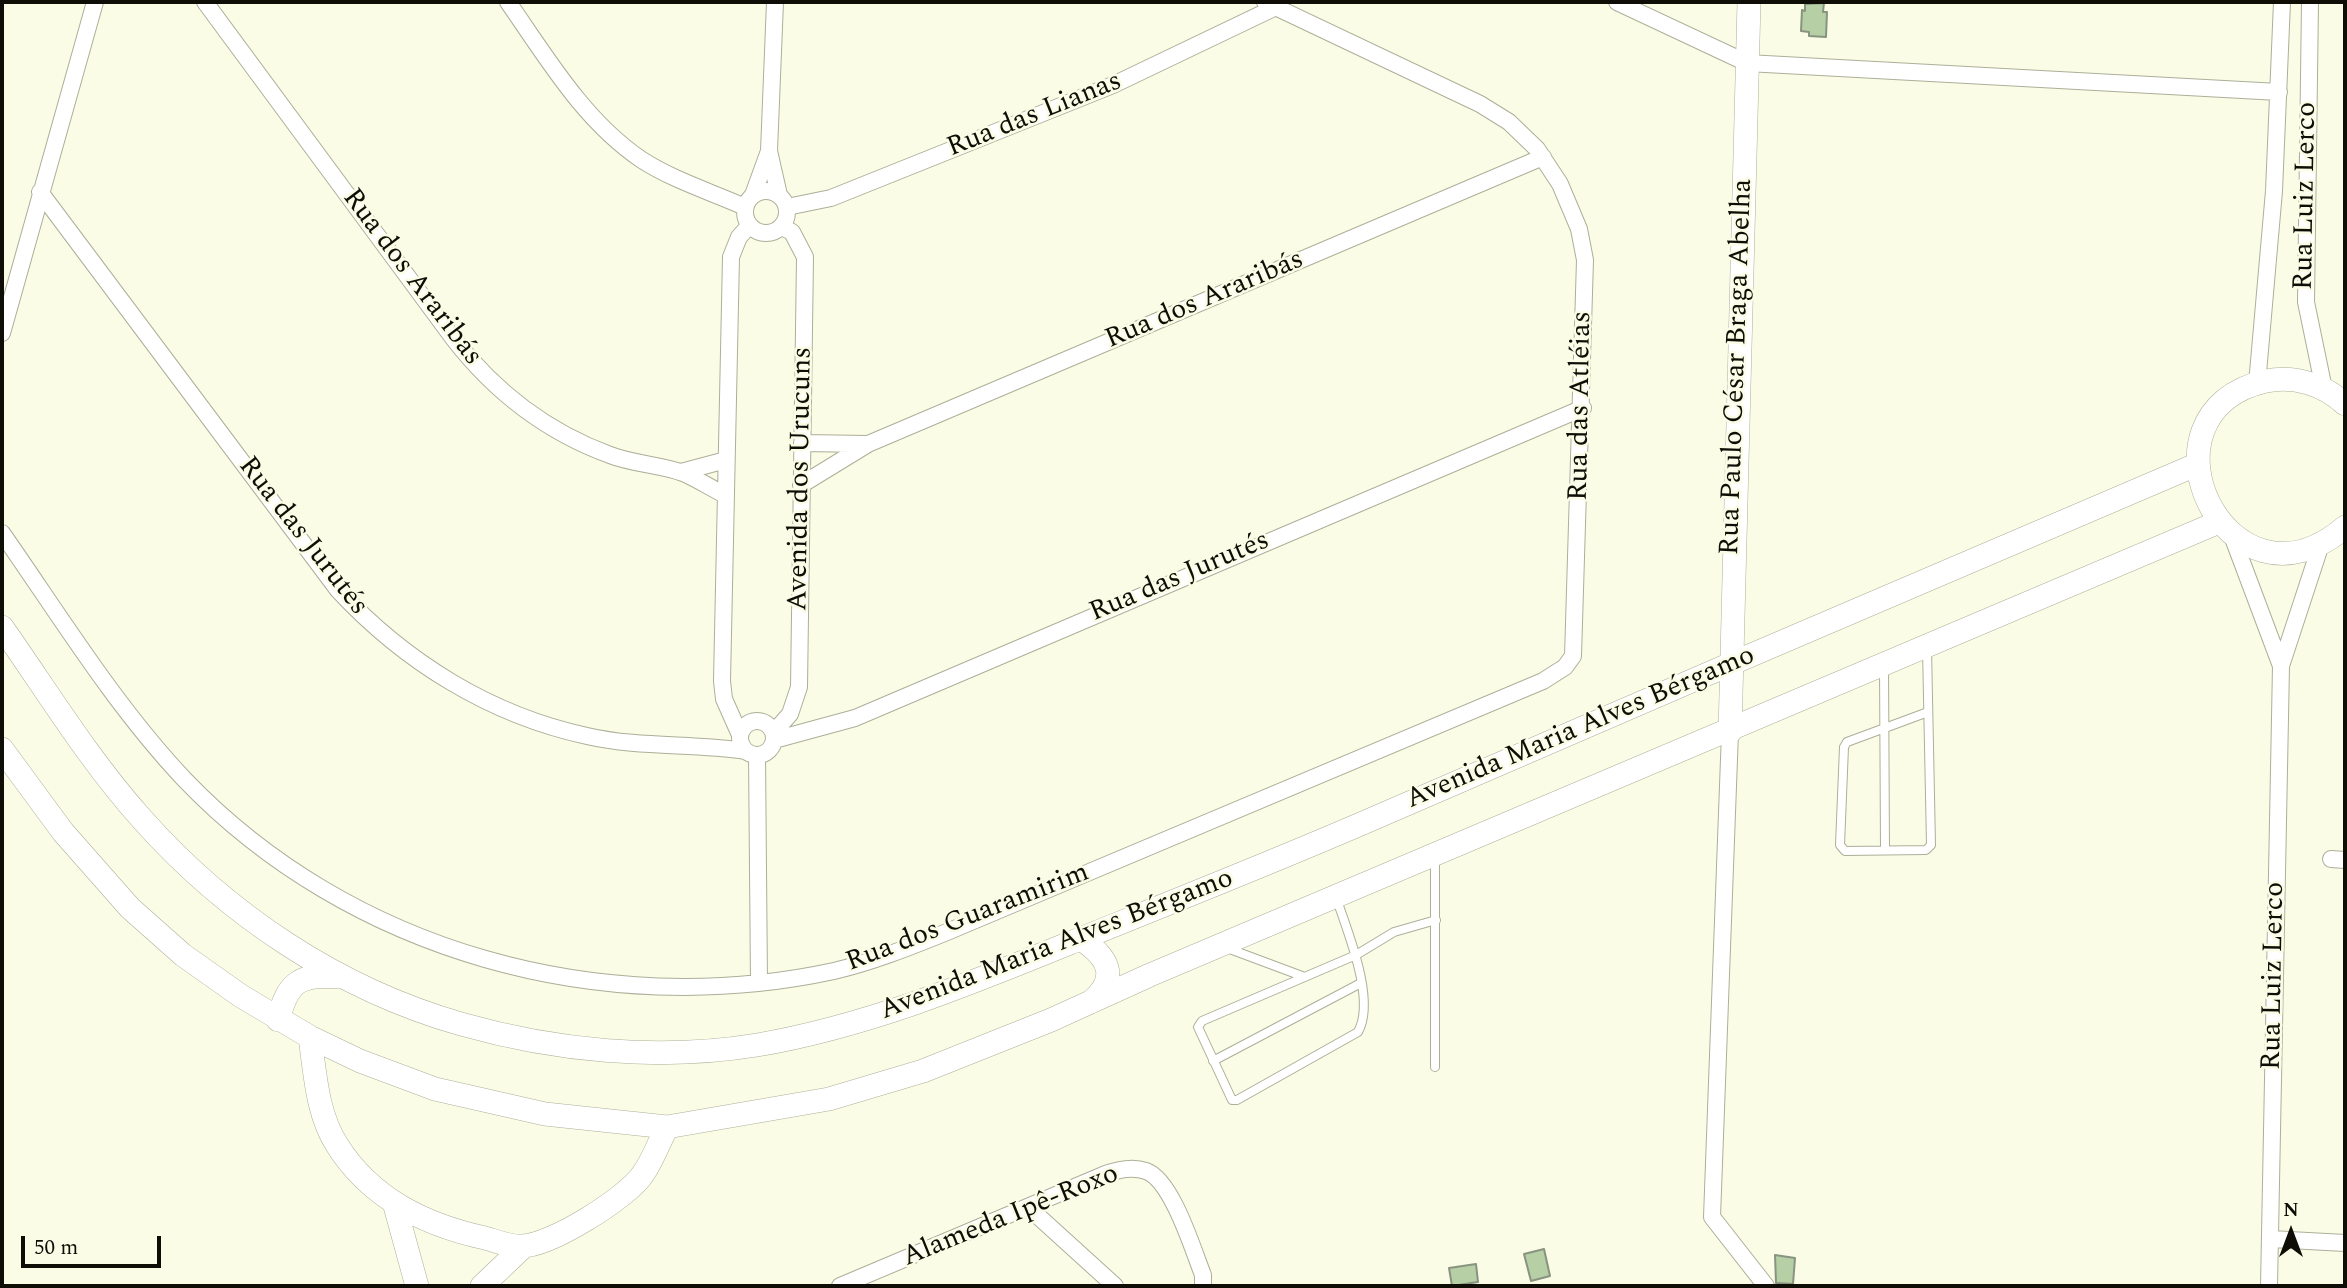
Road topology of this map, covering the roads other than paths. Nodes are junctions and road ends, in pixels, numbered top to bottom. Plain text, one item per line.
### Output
1 (95, 2) edge
2 (205, 2) edge
3 (508, 2) edge
4 (775, 2) edge
5 (1617, 2) edge
6 (1749, 2) edge
7 (2282, 2) edge
8 (2311, 2) edge
9 (1270, 4) edge
10 (1746, 64) junction
11 (2279, 92) junction
12 (769, 150) junction
13 (1543, 157) junction
14 (40, 192) junction
15 (749, 201) junction
16 (783, 201) junction
17 (749, 226) junction
18 (782, 227) junction
19 (2, 333) edge
20 (2257, 384) junction
21 (2324, 389) junction
22 (2345, 404) edge
23 (1583, 408) junction
24 (802, 443) junction
25 (868, 444) junction
26 (726, 460) junction
27 (2198, 464) junction
28 (681, 472) junction
29 (801, 485) junction
30 (725, 495) junction
31 (2345, 527) edge
32 (2225, 528) junction
33 (2, 533) edge
34 (2321, 544) junction
35 (2, 627) edge
36 (1927, 648) junction
37 (1569, 663) joint
38 (1729, 664) junction
39 (1884, 666) junction
40 (2281, 666) junction
41 (1928, 712) junction
42 (1885, 727) junction
43 (1730, 732) junction
44 (774, 736) junction
45 (748, 747) junction
46 (2, 749) edge
47 (1885, 850) junction
48 (1435, 856) junction
49 (1336, 897) junction
50 (1436, 920) junction
51 (1081, 939) junction
52 (1222, 945) junction
53 (1356, 956) junction
54 (1302, 976) junction
55 (345, 978) junction
56 (759, 983) junction
57 (1361, 983) junction
58 (1088, 1004) junction
59 (278, 1020) junction
60 (310, 1037) junction
61 (1213, 1060) junction
62 (1435, 1067) dead end
63 (667, 1127) junction
64 (395, 1206) junction
65 (1028, 1207) junction
66 (2271, 1239) junction
67 (2345, 1244) edge
68 (523, 1247) junction
69 (417, 1286) edge
70 (482, 1286) edge
71 (840, 1286) edge
72 (1115, 1286) edge
73 (1203, 1286) edge
74 (1766, 1286) edge
75 (2269, 1286) edge

1 - 14 street
2 - 28 street, Rua dos Araribás
3 - 15 street
4 - 12 street
5 - 10 street
6 - 10 street, Rua Paulo César Braga Abelha
7 - 11 street, Rua Luiz Lerco
8 - 21 street, Rua Luiz Lerco
9 - 13 street, Rua das Atléias
9 - 16 street, Rua das Lianas
10 - 11 street
10 - 38 street, Rua Paulo César Braga Abelha
11 - 20 street, Rua Luiz Lerco
12 - 15 street
12 - 16 street
13 - 23 street, Rua das Atléias
13 - 25 street, Rua dos Araribás
14 - 19 street
14 - 45 street, Rua das Jurutés
15 - 16 street
15 - 17 street
16 - 18 street
17 - 18 street
17 - 26 street
18 - 24 street, Avenida dos Urucuns
20 - 21 street
20 - 27 street
21 - 22 street
23 - 37 street, Rua das Atléias
23 - 44 street, Rua das Jurutés
24 - 25 street, Rua dos Araribás
24 - 29 street, Avenida dos Urucuns
25 - 29 street, Rua dos Araribás
26 - 28 street, Rua dos Araribás
26 - 30 street
27 - 32 street
27 - 38 street, Avenida Maria Alves Bérgamo
28 - 30 street, Rua dos Araribás
29 - 44 street, Avenida dos Urucuns
30 - 45 street
31 - 34 street
32 - 34 street
32 - 36 street, Avenida Maria Alves Bérgamo
32 - 40 street, Rua Luiz Lerco
33 - 56 street, Rua dos Guaramirim
34 - 40 street, Rua Luiz Lerco
35 - 55 street, Avenida Maria Alves Bérgamo
36 - 39 street, Avenida Maria Alves Bérgamo
36 - 41 lane
37 - 56 street, Rua dos Guaramirim
38 - 43 street, Rua Paulo César Braga Abelha
38 - 51 street, Avenida Maria Alves Bérgamo
39 - 42 lane
39 - 43 street, Avenida Maria Alves Bérgamo
40 - 66 street, Rua Luiz Lerco
41 - 42 lane
41 - 47 lane
42 - 47 lane
42 - 47 lane
43 - 48 street, Avenida Maria Alves Bérgamo
43 - 74 street
44 - 45 street
44 - 45 street
45 - 56 street
46 - 59 street, Avenida Maria Alves Bérgamo
48 - 49 street, Avenida Maria Alves Bérgamo
48 - 50 lane
49 - 52 street, Avenida Maria Alves Bérgamo
49 - 53 lane
50 - 53 lane
50 - 62 lane
51 - 55 street, Avenida Maria Alves Bérgamo
51 - 58 street
52 - 54 lane
52 - 58 street, Avenida Maria Alves Bérgamo
53 - 54 lane
53 - 57 lane
54 - 61 lane
55 - 59 street
57 - 61 lane
57 - 61 lane
58 - 63 street, Avenida Maria Alves Bérgamo
59 - 60 street, Avenida Maria Alves Bérgamo
60 - 63 street, Avenida Maria Alves Bérgamo
60 - 64 street
63 - 68 street
64 - 68 street
64 - 69 street
65 - 71 street, Alameda Ipê-Roxo
65 - 72 street
65 - 73 street, Alameda Ipê-Roxo
66 - 67 street
66 - 75 street, Rua Luiz Lerco
68 - 70 street

